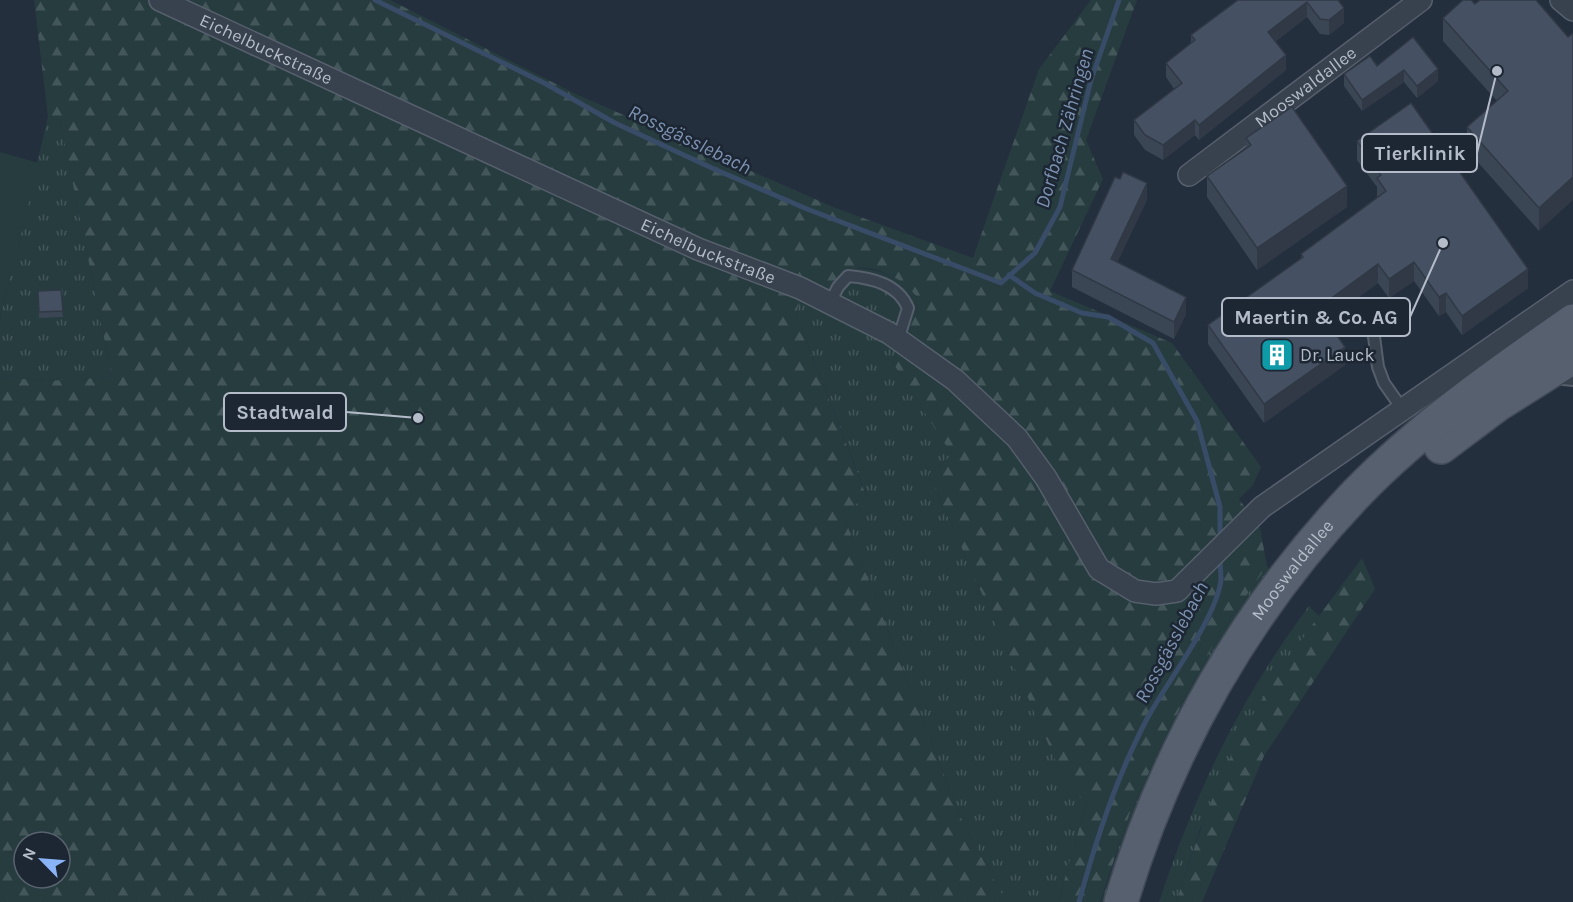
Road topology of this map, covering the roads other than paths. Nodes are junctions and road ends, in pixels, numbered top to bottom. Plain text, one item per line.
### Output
1 (160, 0) edge
2 (1421, 0) edge
3 (1561, 0) edge
4 (1573, 10) edge
5 (1189, 176) dead end
6 (1573, 291) edge
7 (830, 303) junction
8 (1358, 307) dead end
9 (1573, 321) edge
10 (898, 340) junction
11 (1573, 357) edge
12 (1557, 378) edge
13 (1403, 410) junction
14 (1122, 902) edge
15 (1145, 902) edge

1 - 7 street, Eichelbuckstraße
2 - 5 street, Mooswaldallee
3 - 4 street
6 - 13 street
7 - 10 street, Eichelbuckstraße
7 - 10 lane
8 - 13 lane
9 - 14 main road, Mooswaldallee
10 - 13 street, Eichelbuckstraße
11 - 12 main road, Mooswaldallee
12 - 15 main road, Mooswaldallee

